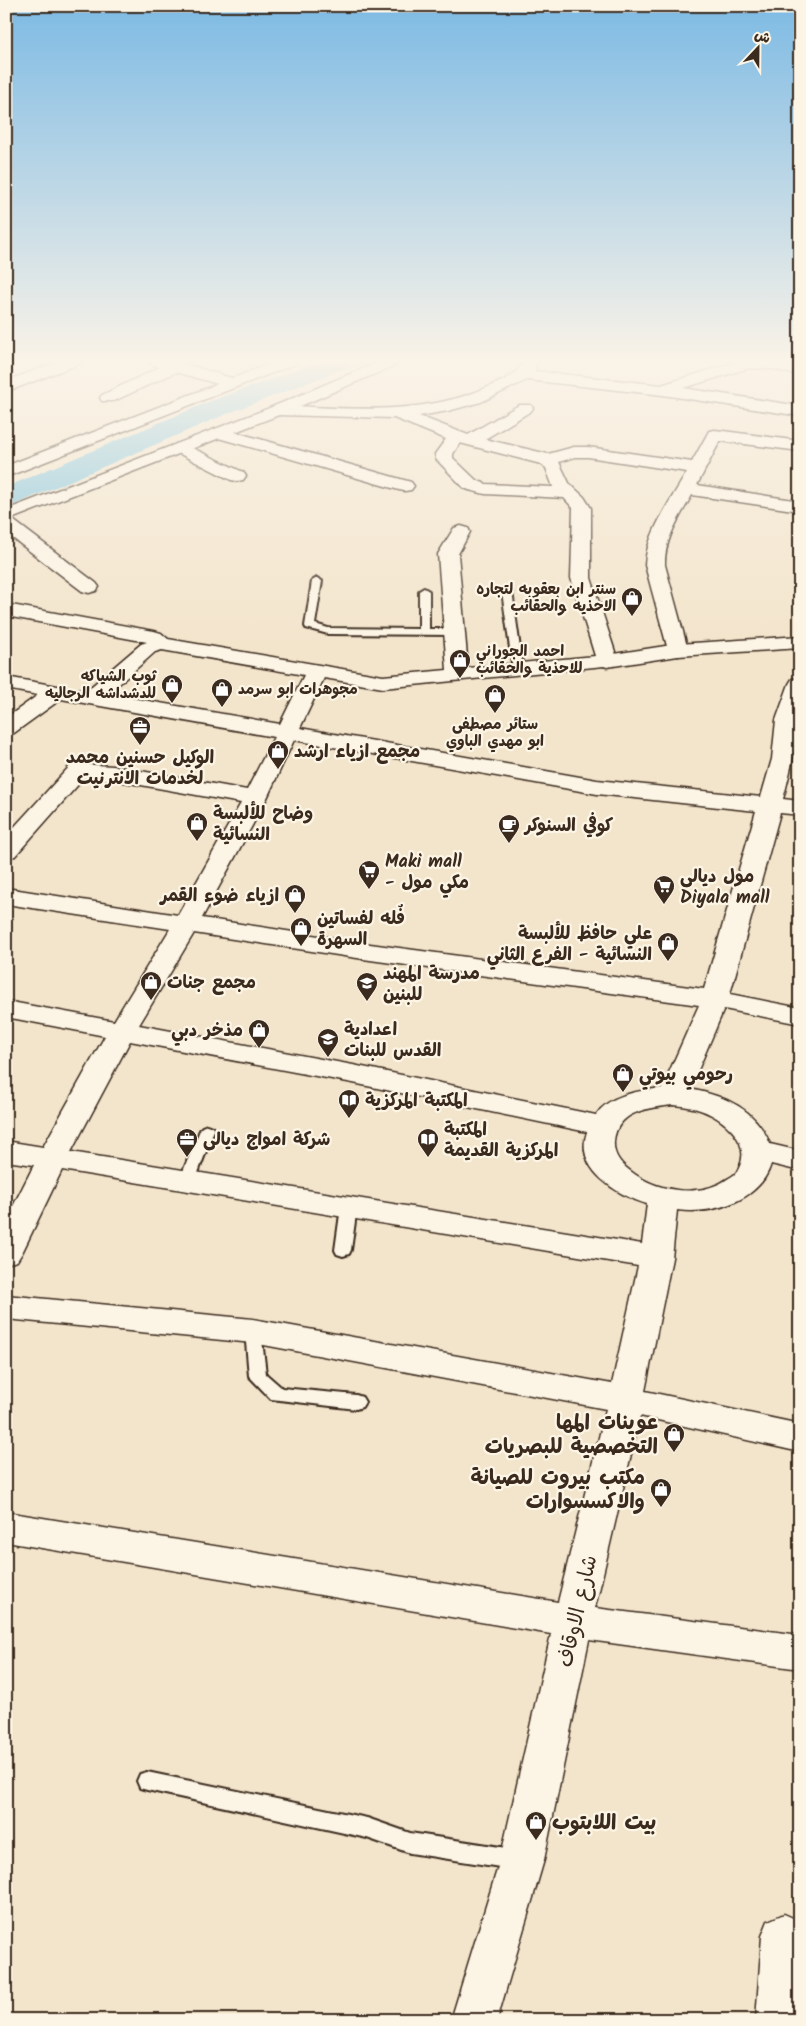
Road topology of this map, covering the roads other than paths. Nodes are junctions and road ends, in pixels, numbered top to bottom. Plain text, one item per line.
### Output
1 (48, 456) edge
2 (162, 456) edge
3 (197, 456) edge
4 (299, 456) edge
5 (444, 456) edge
6 (529, 456) edge
7 (562, 456) edge
8 (612, 456) edge
9 (703, 456) edge
10 (547, 460) junction
11 (696, 468) junction
12 (6, 472) edge
13 (237, 476) dead end
14 (405, 486) dead end
15 (688, 489) junction
16 (567, 493) junction
17 (800, 506) edge
18 (6, 516) edge
19 (6, 524) edge
20 (461, 532) dead end
21 (317, 581) dead end
22 (89, 588) dead end
23 (424, 591) dead end
24 (507, 591) dead end
25 (6, 610) edge
26 (424, 632) junction
27 (454, 632) junction
28 (800, 642) edge
29 (160, 644) junction
30 (678, 650) junction
31 (800, 655) edge
32 (607, 661) junction
33 (518, 670) junction
34 (318, 671) junction
35 (458, 674) junction
36 (6, 682) edge
37 (800, 684) edge
38 (57, 692) junction
39 (92, 697) junction
40 (793, 720) edge
41 (6, 728) edge
42 (287, 733) junction
43 (791, 759) edge
44 (255, 798) junction
45 (770, 805) junction
46 (800, 808) edge
47 (6, 851) edge
48 (6, 896) edge
49 (186, 924) junction
50 (715, 999) junction
51 (6, 1009) edge
52 (800, 1016) edge
53 (122, 1030) junction
54 (672, 1096) junction
55 (603, 1126) junction
56 (207, 1130) dead end
57 (6, 1151) edge
58 (758, 1151) junction
59 (52, 1159) junction
60 (800, 1161) edge
61 (187, 1181) junction
62 (663, 1198) junction
63 (349, 1208) junction
64 (343, 1250) dead end
65 (6, 1252) edge
66 (656, 1258) junction
67 (6, 1307) edge
68 (253, 1331) junction
69 (626, 1400) junction
70 (356, 1402) dead end
71 (800, 1438) edge
72 (6, 1527) edge
73 (573, 1622) junction
74 (800, 1652) edge
75 (147, 1781) dead end
76 (522, 1860) junction
77 (784, 1936) dead end
78 (474, 2020) edge
79 (778, 2020) edge

1 - 12 street
2 - 18 street
3 - 13 street
4 - 14 street
5 - 16 street
6 - 10 street
7 - 10 street
8 - 11 street
9 - 11 street
10 - 16 street
11 - 15 street
15 - 17 street
15 - 30 street
16 - 32 street
19 - 22 street
20 - 27 street
21 - 26 lane
23 - 26 lane
24 - 33 lane
25 - 29 street
26 - 27 lane
27 - 35 street
28 - 30 street
29 - 34 street
29 - 39 street
30 - 32 street
31 - 32 street
32 - 33 street
33 - 35 street
34 - 35 street
34 - 42 street
36 - 38 street
37 - 40 street
38 - 39 street
38 - 41 street
39 - 42 street
40 - 43 street
42 - 44 street
42 - 45 street
43 - 45 street
44 - 47 street
44 - 49 street
45 - 46 street
45 - 50 street
48 - 49 street
49 - 50 street
49 - 53 street
50 - 52 street
50 - 54 street
51 - 53 street
53 - 55 street
53 - 59 street
54 - 55 street
54 - 58 street
55 - 62 street
56 - 61 lane
57 - 59 street
58 - 60 street
58 - 62 street
59 - 61 street
59 - 65 street
61 - 63 street
62 - 66 street, شارع الاوقاف
63 - 64 lane
63 - 66 street
66 - 69 street, شارع الاوقاف
67 - 68 street
68 - 69 street
68 - 70 lane
69 - 71 street
69 - 73 street, شارع الاوقاف
72 - 73 street
73 - 74 street
73 - 76 street, شارع الاوقاف
75 - 76 lane
76 - 78 street, شارع الاوقاف
77 - 79 street

